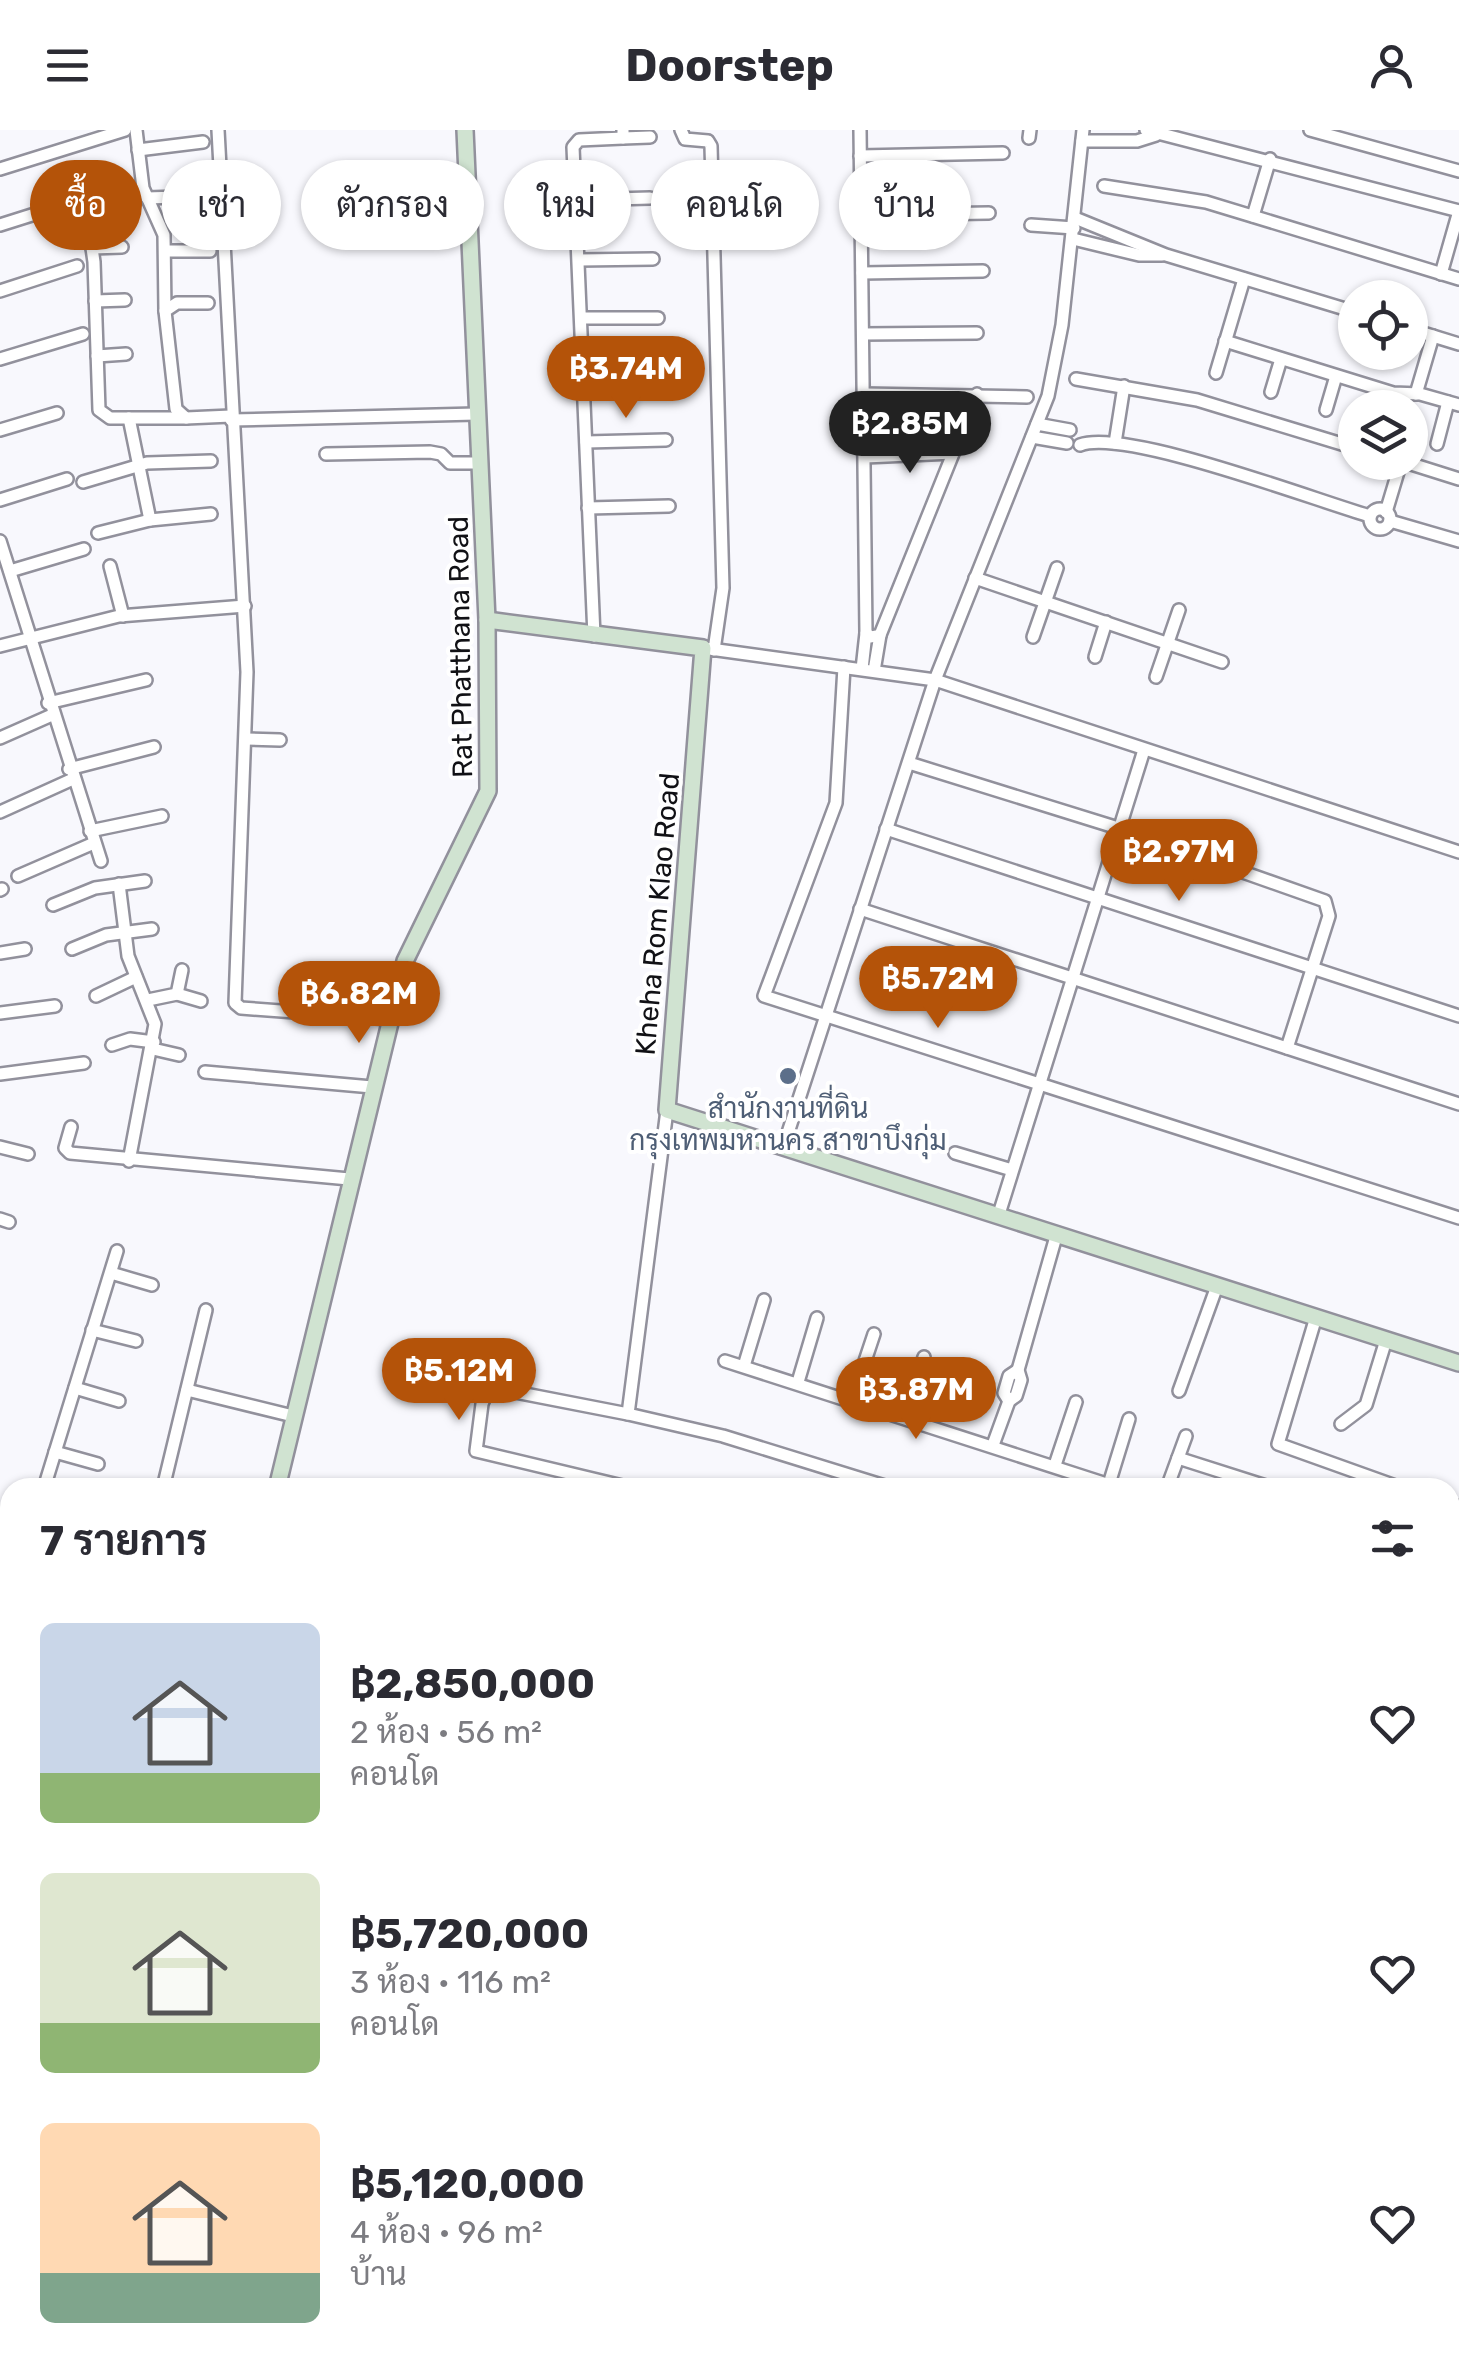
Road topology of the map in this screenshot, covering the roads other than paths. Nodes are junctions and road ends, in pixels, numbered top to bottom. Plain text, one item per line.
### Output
1 (125, 130) edge
2 (136, 130) edge
3 (218, 130) edge
4 (465, 130) edge
5 (680, 130) edge
6 (860, 130) edge
7 (1310, 130) edge
8 (1151, 132) edge
9 (623, 134) edge
10 (1083, 136) edge
11 (650, 137) dead end
12 (203, 142) dead end
13 (138, 150) junction
14 (1003, 153) dead end
15 (860, 156) junction
16 (1270, 159) junction
17 (575, 160) edge
18 (860, 160) edge
19 (0, 168) edge
20 (1459, 171) edge
21 (1104, 186) dead end
22 (147, 198) junction
23 (162, 198) edge
24 (650, 198) dead end
25 (631, 199) edge
26 (1459, 211) edge
27 (971, 213) edge
28 (989, 213) dead end
29 (30, 216) edge
30 (1253, 216) junction
31 (0, 225) edge
32 (1032, 225) dead end
33 (1074, 228) junction
34 (92, 250) edge
35 (578, 250) edge
36 (862, 250) edge
37 (165, 251) junction
38 (210, 251) dead end
39 (1166, 255) junction
40 (653, 259) dead end
41 (579, 260) junction
42 (77, 266) dead end
43 (983, 271) dead end
44 (862, 273) junction
45 (1441, 274) junction
46 (1244, 279) junction
47 (1459, 279) edge
48 (0, 290) edge
49 (95, 300) junction
50 (125, 300) dead end
51 (208, 304) dead end
52 (1338, 307) edge
53 (165, 311) junction
54 (581, 318) junction
55 (658, 318) dead end
56 (977, 333) dead end
57 (84, 334) dead end
58 (863, 334) junction
59 (1428, 335) edge
60 (1432, 336) junction
61 (1225, 342) junction
62 (1459, 344) edge
63 (126, 354) dead end
64 (97, 356) junction
65 (0, 359) edge
66 (1281, 359) junction
67 (1216, 374) dead end
68 (1336, 376) junction
69 (658, 377) dead end
70 (582, 378) junction
71 (1076, 379) dead end
72 (1124, 386) junction
73 (1383, 390) edge
74 (1417, 390) edge
75 (1271, 392) dead end
76 (864, 394) junction
77 (977, 394) junction
78 (1027, 397) dead end
79 (1428, 397) edge
80 (1454, 404) edge
81 (1326, 410) dead end
82 (58, 413) dead end
83 (476, 414) junction
84 (129, 418) junction
85 (186, 418) junction
86 (231, 418) junction
87 (0, 430) edge
88 (1035, 430) junction
89 (666, 440) dead end
90 (586, 442) junction
91 (1115, 443) junction
92 (1338, 443) edge
93 (1437, 444) dead end
94 (954, 453) junction
95 (326, 454) dead end
96 (864, 456) junction
97 (212, 462) dead end
98 (480, 463) junction
99 (138, 468) junction
100 (1428, 470) edge
101 (67, 479) dead end
102 (1459, 479) edge
103 (1398, 480) edge
104 (82, 482) dead end
105 (0, 500) edge
106 (669, 506) dead end
107 (588, 508) junction
108 (211, 514) dead end
109 (1388, 517) junction
110 (150, 520) junction
111 (98, 532) dead end
112 (0, 541) edge
113 (1459, 541) edge
114 (84, 549) dead end
115 (110, 566) dead end
116 (1057, 568) dead end
117 (10, 571) junction
118 (975, 578) junction
119 (1045, 602) junction
120 (245, 606) junction
121 (1179, 610) dead end
122 (123, 616) junction
123 (487, 620) junction
124 (1106, 622) junction
125 (873, 634) junction
126 (594, 636) junction
127 (1033, 637) dead end
128 (28, 638) junction
129 (1167, 642) junction
130 (0, 646) edge
131 (708, 649) junction
132 (1095, 657) dead end
133 (1222, 662) dead end
134 (844, 667) junction
135 (868, 670) junction
136 (1156, 677) dead end
137 (146, 680) dead end
138 (936, 680) junction
139 (50, 709) junction
140 (0, 738) edge
141 (246, 739) junction
142 (280, 740) dead end
143 (154, 747) dead end
144 (1144, 750) junction
145 (908, 763) junction
146 (71, 774) junction
147 (0, 812) edge
148 (162, 816) dead end
149 (1118, 828) junction
150 (886, 830) junction
151 (92, 837) junction
152 (1459, 852) edge
153 (100, 861) dead end
154 (18, 876) dead end
155 (145, 881) dead end
156 (119, 884) junction
157 (1096, 899) junction
158 (53, 905) dead end
159 (860, 909) junction
160 (152, 929) dead end
161 (123, 931) junction
162 (24, 949) dead end
163 (72, 949) dead end
164 (0, 952) edge
165 (182, 970) dead end
166 (1312, 970) junction
167 (136, 977) junction
168 (1071, 978) junction
169 (176, 994) junction
170 (96, 996) dead end
171 (148, 1000) junction
172 (202, 1001) dead end
173 (56, 1006) dead end
174 (0, 1013) edge
175 (825, 1016) junction
176 (1459, 1016) edge
177 (388, 1019) junction
178 (112, 1044) dead end
179 (153, 1046) junction
180 (1288, 1048) junction
181 (179, 1054) dead end
182 (84, 1063) dead end
183 (205, 1072) dead end
184 (0, 1074) edge
185 (1038, 1086) junction
186 (372, 1087) junction
187 (1459, 1104) edge
188 (667, 1110) junction
189 (71, 1127) dead end
190 (784, 1145) junction
191 (0, 1147) edge
192 (955, 1152) dead end
193 (28, 1154) dead end
194 (129, 1160) junction
195 (1012, 1170) junction
196 (350, 1179) junction
197 (999, 1214) junction
198 (1459, 1218) edge
199 (1057, 1234) junction
200 (117, 1250) dead end
201 (110, 1273) junction
202 (152, 1285) dead end
203 (1217, 1286) junction
204 (764, 1300) dead end
205 (206, 1310) dead end
206 (818, 1318) dead end
207 (1316, 1318) junction
208 (92, 1330) junction
209 (874, 1334) dead end
210 (1386, 1340) junction
211 (136, 1341) dead end
212 (924, 1357) dead end
213 (724, 1360) dead end
214 (1459, 1363) edge
215 (744, 1366) junction
216 (798, 1382) junction
217 (75, 1388) junction
218 (187, 1390) junction
219 (1179, 1391) dead end
220 (852, 1400) junction
221 (119, 1401) dead end
222 (1076, 1402) dead end
223 (628, 1414) junction
224 (294, 1416) junction
225 (906, 1417) junction
226 (1129, 1419) dead end
227 (1341, 1424) dead end
228 (1186, 1436) dead end
229 (993, 1445) junction
230 (55, 1452) junction
231 (1178, 1458) junction
232 (98, 1464) dead end
233 (1055, 1465) junction
234 (47, 1478) edge
235 (165, 1478) edge
236 (279, 1478) edge
237 (589, 1478) edge
238 (858, 1478) edge
239 (1092, 1478) edge
240 (1116, 1478) edge
241 (1171, 1478) edge
242 (1241, 1478) edge
243 (1373, 1478) edge

1 - 19 street
2 - 13 street
3 - 86 street
4 - 83 street, Rat Phatthana Road
5 - 131 street
6 - 15 street
7 - 20 street
8 - 10 street
8 - 16 street
9 - 11 street
9 - 17 street
10 - 33 street
12 - 13 street
13 - 22 street
14 - 15 street
15 - 18 street
16 - 26 street
16 - 30 street
21 - 30 street
22 - 23 street
22 - 37 street
24 - 25 street
26 - 45 street
27 - 28 street
29 - 31 street
30 - 45 street
32 - 33 street
33 - 39 street
33 - 39 street
33 - 88 street
34 - 49 street
35 - 41 street
36 - 44 street
37 - 38 street
37 - 53 street
39 - 46 street
40 - 41 street
41 - 54 street
42 - 48 street
43 - 44 street
44 - 58 street
45 - 47 street
46 - 52 street
46 - 61 street
49 - 50 street
49 - 64 street
51 - 53 street
53 - 85 street
54 - 55 street
54 - 70 street
56 - 58 street
57 - 65 street
58 - 76 street
59 - 60 street
60 - 62 street
60 - 74 street
61 - 66 street
61 - 67 street
63 - 64 street
64 - 84 street
66 - 68 street
66 - 75 street
68 - 73 street
68 - 81 street
69 - 70 street
70 - 90 street
71 - 72 street
72 - 91 street
72 - 92 street
76 - 77 street
76 - 96 street
77 - 78 street
77 - 94 street
79 - 80 street
80 - 93 street
82 - 87 street
83 - 86 street
83 - 98 street, Rat Phatthana Road
84 - 85 street
84 - 99 street
85 - 86 street
86 - 120 street
88 - 91 street
88 - 118 street
89 - 90 street
90 - 107 street
91 - 109 street
94 - 96 street
94 - 125 street
95 - 98 street
96 - 125 street
97 - 99 street
98 - 123 street, Rat Phatthana Road
99 - 104 street
99 - 110 street
100 - 102 street
101 - 105 street
103 - 109 street
106 - 107 street
107 - 126 street
108 - 110 street
109 - 113 street
110 - 111 street
112 - 117 street
114 - 117 street
115 - 122 street
116 - 119 street
117 - 128 street
118 - 119 street
118 - 138 street
119 - 124 street
119 - 127 street
120 - 122 street
120 - 141 street
121 - 129 street
122 - 128 street
123 - 126 street
123 - 177 street, Rat Phatthana Road
124 - 129 street
124 - 132 street
125 - 135 street
126 - 131 street
128 - 130 street
128 - 139 street
129 - 133 street
129 - 136 street
131 - 134 street
131 - 188 street, Kheha Rom Klao Road
134 - 135 street
134 - 175 street
135 - 138 street
137 - 139 street
138 - 144 street
138 - 145 street
139 - 140 street
139 - 146 street
141 - 142 street
141 - 177 street
143 - 146 street
144 - 149 street
144 - 152 street
145 - 149 street
145 - 150 street
146 - 147 street
146 - 151 street
148 - 151 street
149 - 157 street
149 - 166 street
150 - 157 street
150 - 159 street
151 - 153 street
151 - 154 street
155 - 156 street
156 - 158 street
156 - 161 street
157 - 166 street
157 - 168 street
159 - 168 street
159 - 175 street
160 - 161 street
161 - 163 street
161 - 167 street
162 - 164 street
165 - 169 street
166 - 176 street
166 - 180 street
167 - 170 street
167 - 171 street
168 - 180 street
168 - 185 street
169 - 171 street
169 - 172 street
171 - 179 street
173 - 174 street
175 - 185 street
175 - 190 street
177 - 186 street, Rat Phatthana Road
178 - 179 street
179 - 181 street
179 - 194 street
180 - 187 street
182 - 184 street
183 - 186 street
185 - 195 street
185 - 198 street
186 - 196 street, Rat Phatthana Road
188 - 190 street
188 - 223 street
189 - 194 street
190 - 197 street
191 - 193 street
192 - 195 street
194 - 196 street
195 - 197 street
196 - 224 street, Rat Phatthana Road
197 - 199 street
199 - 203 street
199 - 229 street
200 - 201 street
201 - 202 street
201 - 208 street
203 - 207 street
203 - 219 street
204 - 215 street
205 - 218 street
206 - 216 street
207 - 210 street
207 - 243 street
208 - 211 street
208 - 217 street
209 - 220 street
210 - 214 street
210 - 227 street
212 - 225 street
213 - 215 street
215 - 216 street
216 - 220 street
217 - 221 street
217 - 230 street
218 - 224 street
218 - 235 street
220 - 225 street
222 - 233 street
223 - 237 street
223 - 238 street
224 - 236 street, Rat Phatthana Road
225 - 229 street
226 - 240 street
228 - 231 street
229 - 233 street
230 - 232 street
230 - 234 street
231 - 241 street
231 - 242 street
233 - 239 street

